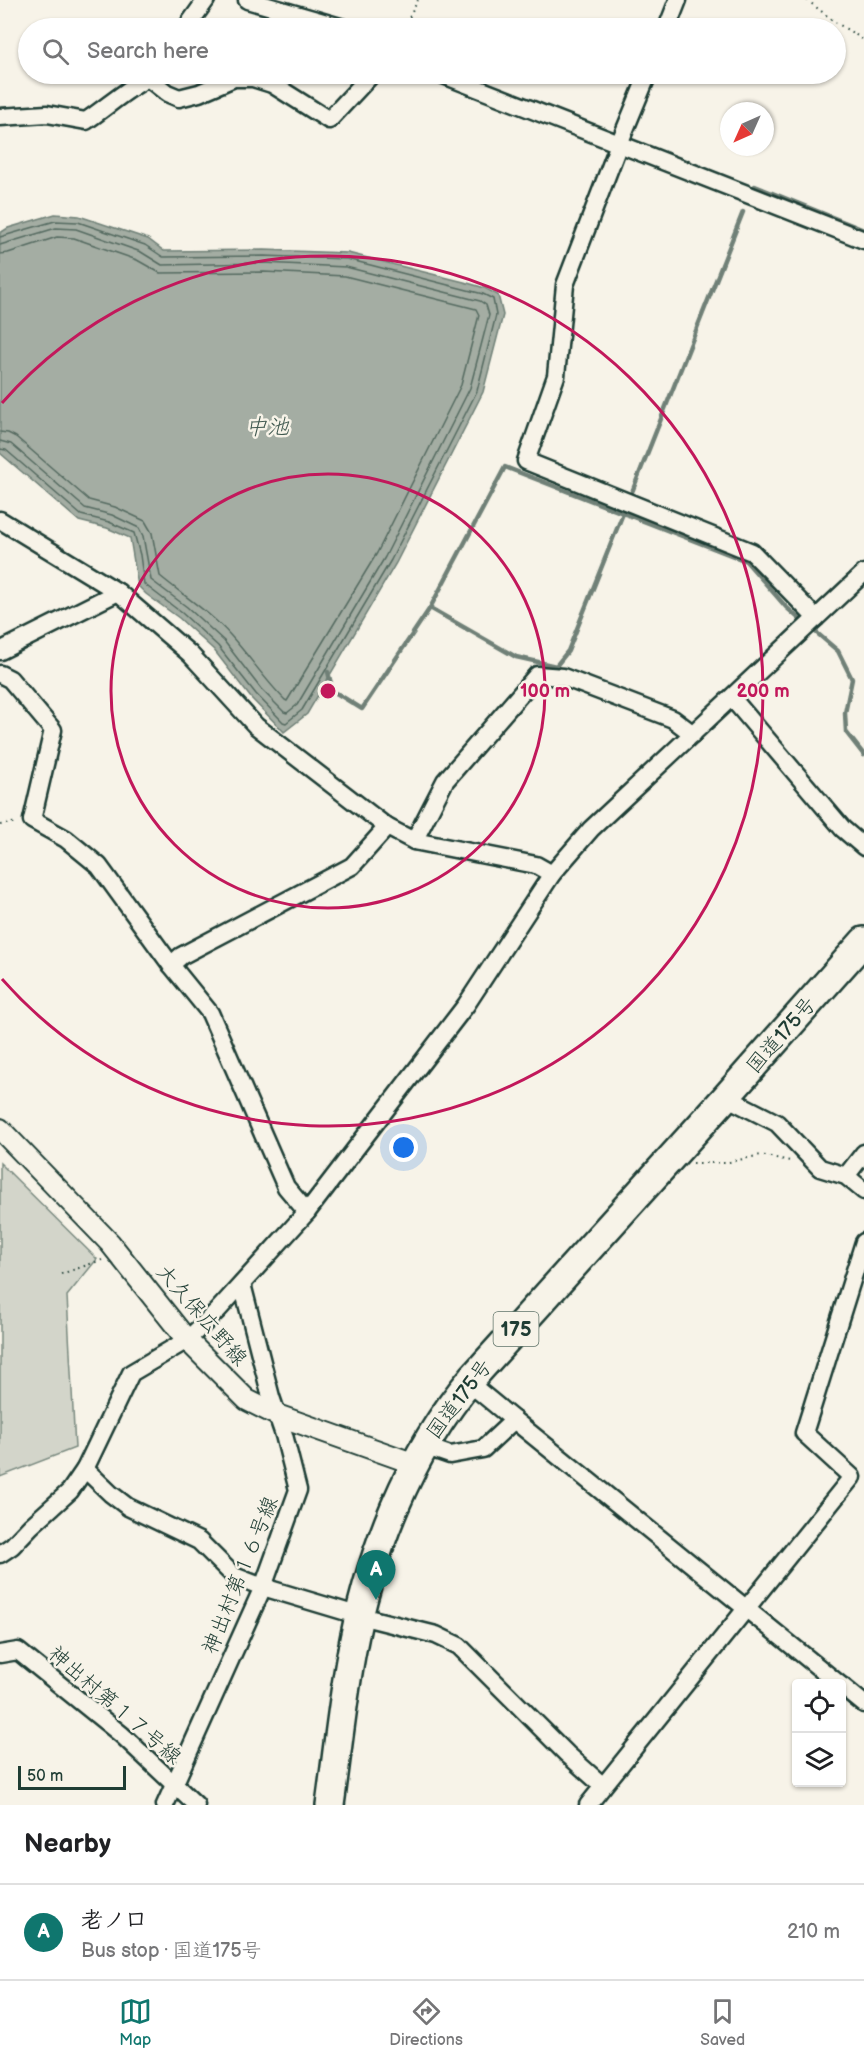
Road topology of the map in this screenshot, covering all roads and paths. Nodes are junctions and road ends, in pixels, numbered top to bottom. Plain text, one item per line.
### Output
1 (206, 0) edge
2 (247, 0) edge
3 (418, 0) edge
4 (678, 0) edge
5 (807, 0) edge
6 (193, 18) edge
7 (309, 18) edge
8 (409, 18) edge
9 (670, 18) edge
10 (830, 18) edge
11 (846, 29) edge
12 (864, 40) edge
13 (136, 84) edge
14 (158, 84) edge
15 (220, 84) edge
16 (272, 84) edge
17 (363, 84) edge
18 (466, 84) edge
19 (644, 84) edge
20 (0, 117) edge
21 (619, 144) junction
22 (864, 240) edge
23 (0, 520) edge
24 (864, 573) edge
25 (118, 592) junction
26 (816, 618) junction
27 (0, 651) edge
28 (0, 674) edge
29 (732, 698) junction
30 (693, 734) junction
31 (387, 827) junction
32 (414, 841) junction
33 (864, 847) edge
34 (552, 874) junction
35 (864, 940) edge
36 (171, 964) junction
37 (726, 1097) junction
38 (0, 1130) edge
39 (864, 1153) edge
40 (674, 1154) junction
41 (820, 1168) junction
42 (846, 1176) junction
43 (864, 1191) edge
44 (308, 1212) junction
45 (864, 1242) edge
46 (119, 1255) junction
47 (61, 1274) dead end
48 (242, 1284) junction
49 (187, 1340) junction
50 (468, 1382) junction
51 (277, 1415) junction
52 (514, 1420) junction
53 (420, 1455) junction
54 (85, 1469) junction
55 (0, 1554) edge
56 (262, 1587) junction
57 (747, 1609) junction
58 (360, 1616) junction
59 (0, 1654) edge
60 (833, 1679) edge
61 (846, 1690) edge
62 (864, 1704) edge
63 (174, 1785) junction
64 (603, 1786) junction
65 (165, 1805) edge
66 (196, 1805) edge
67 (330, 1805) edge
68 (588, 1805) edge

1 - 6 street
2 - 7 street
3 - 8 path
4 - 9 street
5 - 10 path
11 - 12 path
13 - 20 street
14 - 15 street
16 - 17 street
18 - 21 street
19 - 21 street
21 - 22 street
21 - 26 street
23 - 25 street
24 - 26 street
25 - 27 street
25 - 31 street
26 - 29 street
28 - 36 street
29 - 30 street
29 - 33 street
30 - 32 street
30 - 34 street
31 - 32 street
31 - 36 street
32 - 34 street
34 - 44 street
35 - 37 highway, 国道175号 / 175
36 - 44 street
37 - 40 highway, 国道175号 / 175
37 - 41 street
38 - 46 street, 大久保広野線
39 - 42 street
40 - 41 path
40 - 50 highway, 国道175号 / 175
41 - 42 street
42 - 43 street
44 - 48 street
45 - 57 street
46 - 47 path
46 - 49 street, 大久保広野線
48 - 49 street
48 - 51 street, 神出村第１６号線
49 - 51 street, 大久保広野線
49 - 54 street
50 - 52 street
50 - 53 highway, 国道175号 / 175
51 - 53 street, 大久保広野線
51 - 56 street, 神出村第１６号線
52 - 53 street
52 - 57 street
53 - 58 highway, 国道175号 / 175
54 - 55 street
54 - 56 street
56 - 58 street
56 - 63 street, 神出村第１６号線
57 - 60 street
57 - 64 street
58 - 64 street
58 - 67 highway, 国道175号 / 175
59 - 63 street, 神出村第１７号線
61 - 62 street
63 - 65 street, 神出村第１６号線
63 - 66 street, 神出村第１７号線
64 - 68 street

